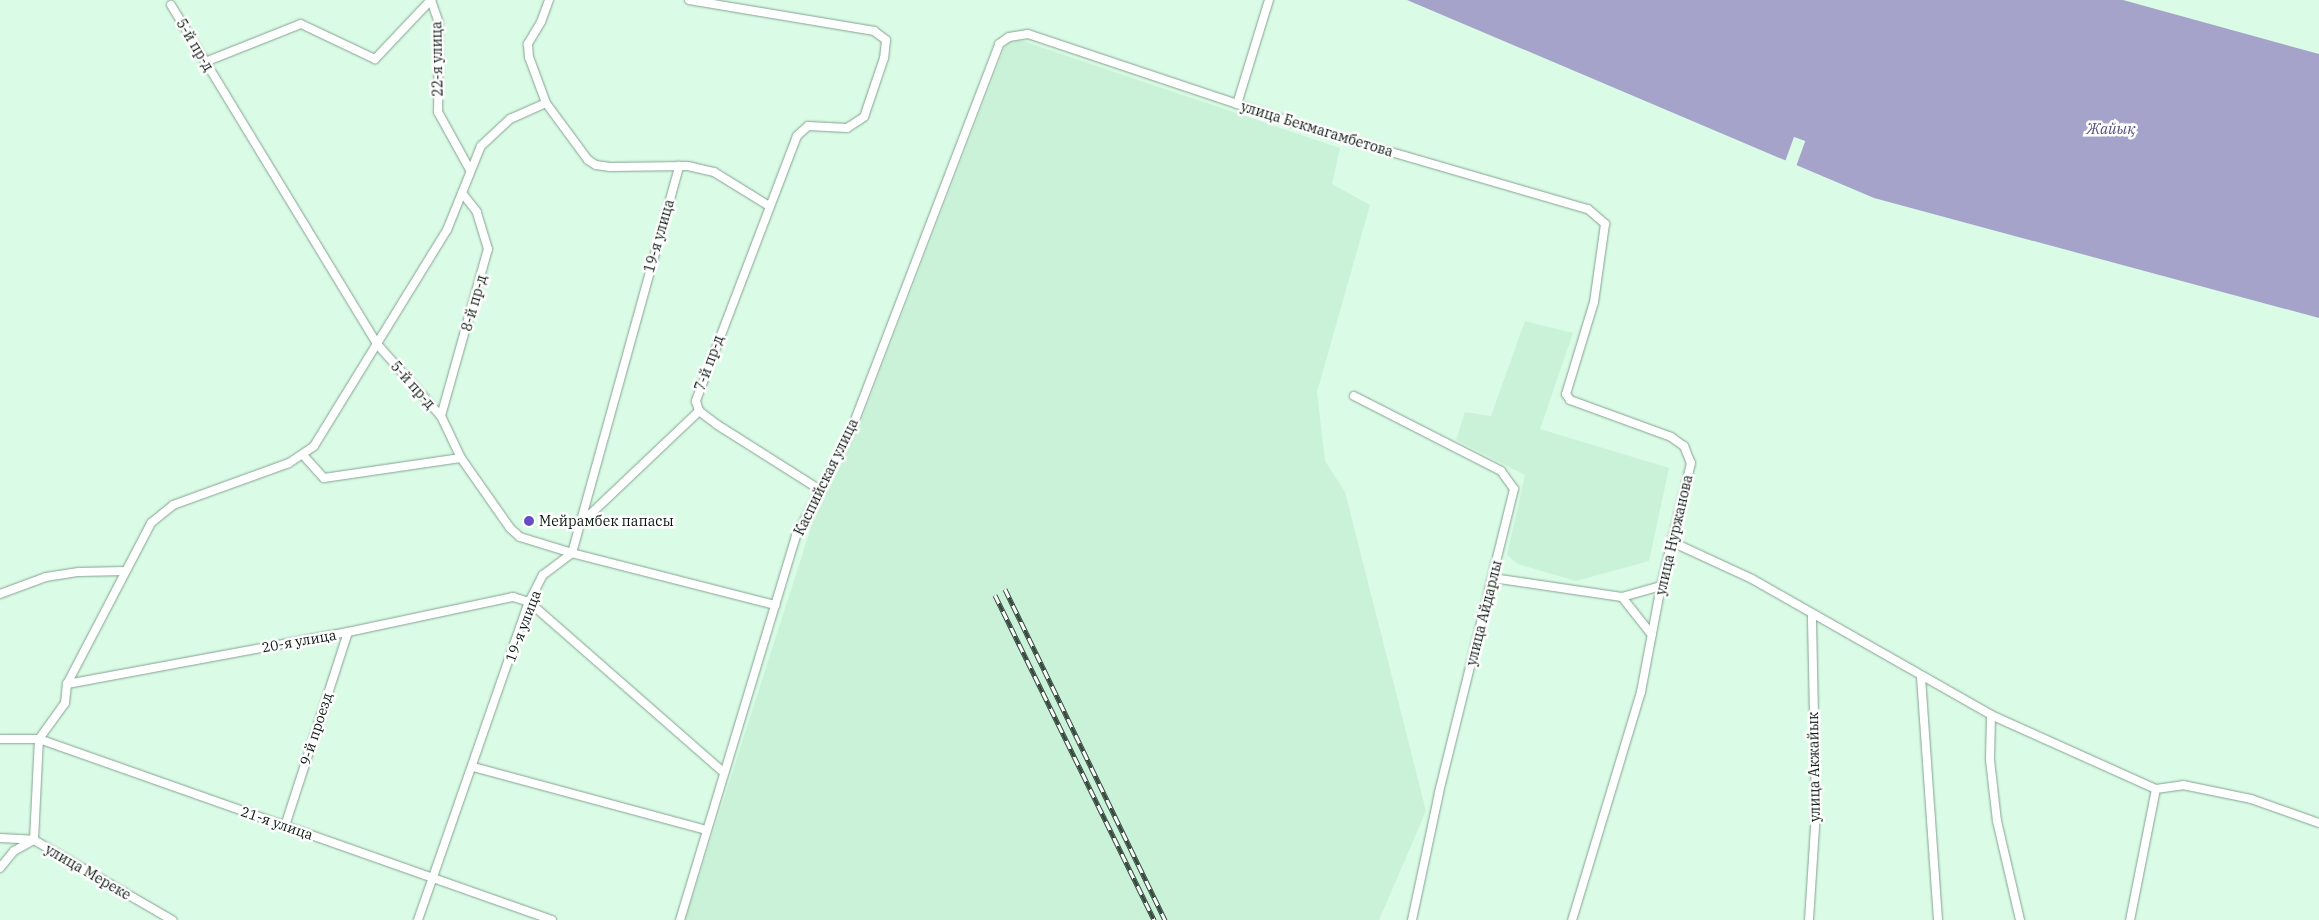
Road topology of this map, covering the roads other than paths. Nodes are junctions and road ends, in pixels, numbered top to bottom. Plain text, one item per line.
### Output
1 (431, 0) edge
2 (549, 0) edge
3 (689, 0) edge
4 (1269, 0) edge
5 (171, 5) dead end
6 (1028, 34) joint
7 (206, 62) junction
8 (546, 103) junction
9 (1237, 104) junction
10 (679, 166) junction
11 (470, 170) junction
12 (462, 193) junction
13 (769, 206) junction
14 (1605, 224) joint
15 (376, 344) junction
16 (1354, 396) dead end
17 (699, 411) junction
18 (441, 416) junction
19 (303, 455) junction
20 (461, 458) junction
21 (822, 491) junction
22 (578, 527) junction
23 (1672, 542) junction
24 (572, 553) junction
25 (125, 572) junction
26 (1493, 578) junction
27 (1661, 586) junction
28 (0, 594) edge
29 (1622, 597) junction
30 (530, 602) junction
31 (775, 605) junction
32 (1812, 614) junction
33 (348, 632) junction
34 (1652, 635) junction
35 (1920, 677) junction
36 (67, 684) junction
37 (1991, 715) junction
38 (0, 739) edge
39 (39, 739) junction
40 (473, 767) junction
41 (724, 774) junction
42 (2156, 789) junction
43 (2319, 823) edge
44 (285, 826) junction
45 (707, 830) junction
46 (0, 838) edge
47 (34, 840) junction
48 (0, 868) edge
49 (432, 877) junction
50 (172, 920) edge
51 (418, 920) edge
52 (552, 920) edge
53 (680, 920) edge
54 (1412, 920) edge
55 (1572, 920) edge
56 (1809, 920) edge
57 (1938, 920) edge
58 (2020, 920) edge
59 (2130, 920) edge

1 - 7 street
1 - 11 street, 22-я улица
2 - 8 street
3 - 13 street
4 - 9 street
5 - 7 street, 5-й пр-д
6 - 9 street, улица Бекмагамбетова
6 - 21 street, Каспийская улица
7 - 15 street, 5-й пр-д
8 - 10 street
8 - 11 street
9 - 14 street, улица Бекмагамбетова
10 - 13 street
10 - 22 street, 19-я улица
11 - 12 street
12 - 15 street
12 - 18 street, 8-й пр-д
13 - 17 street, 7-й пр-д
14 - 23 street, улица Нуржанова
15 - 18 street, 5-й пр-д
15 - 19 street
16 - 26 street, улица Айдарлы
17 - 21 street, 7-й пр-д
17 - 22 street
18 - 20 street, 5-й пр-д
19 - 20 street
19 - 25 street
20 - 24 street, 5-й пр-д
21 - 31 street, Каспийская улица
22 - 24 street, 19-я улица
23 - 27 street, улица Нуржанова
23 - 32 street
24 - 30 street, 19-я улица
24 - 31 street, 5-й пр-д
25 - 28 street
25 - 36 street
26 - 29 street
26 - 54 street, улица Айдарлы
27 - 29 street
27 - 34 street, улица Нуржанова
29 - 34 street
30 - 33 street, 20-я улица
30 - 40 street, 19-я улица
30 - 41 street
31 - 41 street, Каспийская улица
32 - 35 street
32 - 56 street, улица Акжайык
33 - 36 street, 20-я улица
33 - 44 street, 9-й проезд
34 - 55 street, улица Нуржанова
35 - 37 street
35 - 57 street
36 - 39 street
37 - 42 street
37 - 58 street
38 - 39 street, 21-я улица
39 - 44 street, 21-я улица
39 - 47 street
40 - 45 street
40 - 49 street, 19-я улица
41 - 45 street, Каспийская улица
42 - 43 street
42 - 59 street
44 - 49 street, 21-я улица
45 - 53 street, Каспийская улица
46 - 47 street, улица Мереке
47 - 48 street
47 - 50 street, улица Мереке
49 - 51 street, 19-я улица
49 - 52 street, 21-я улица

